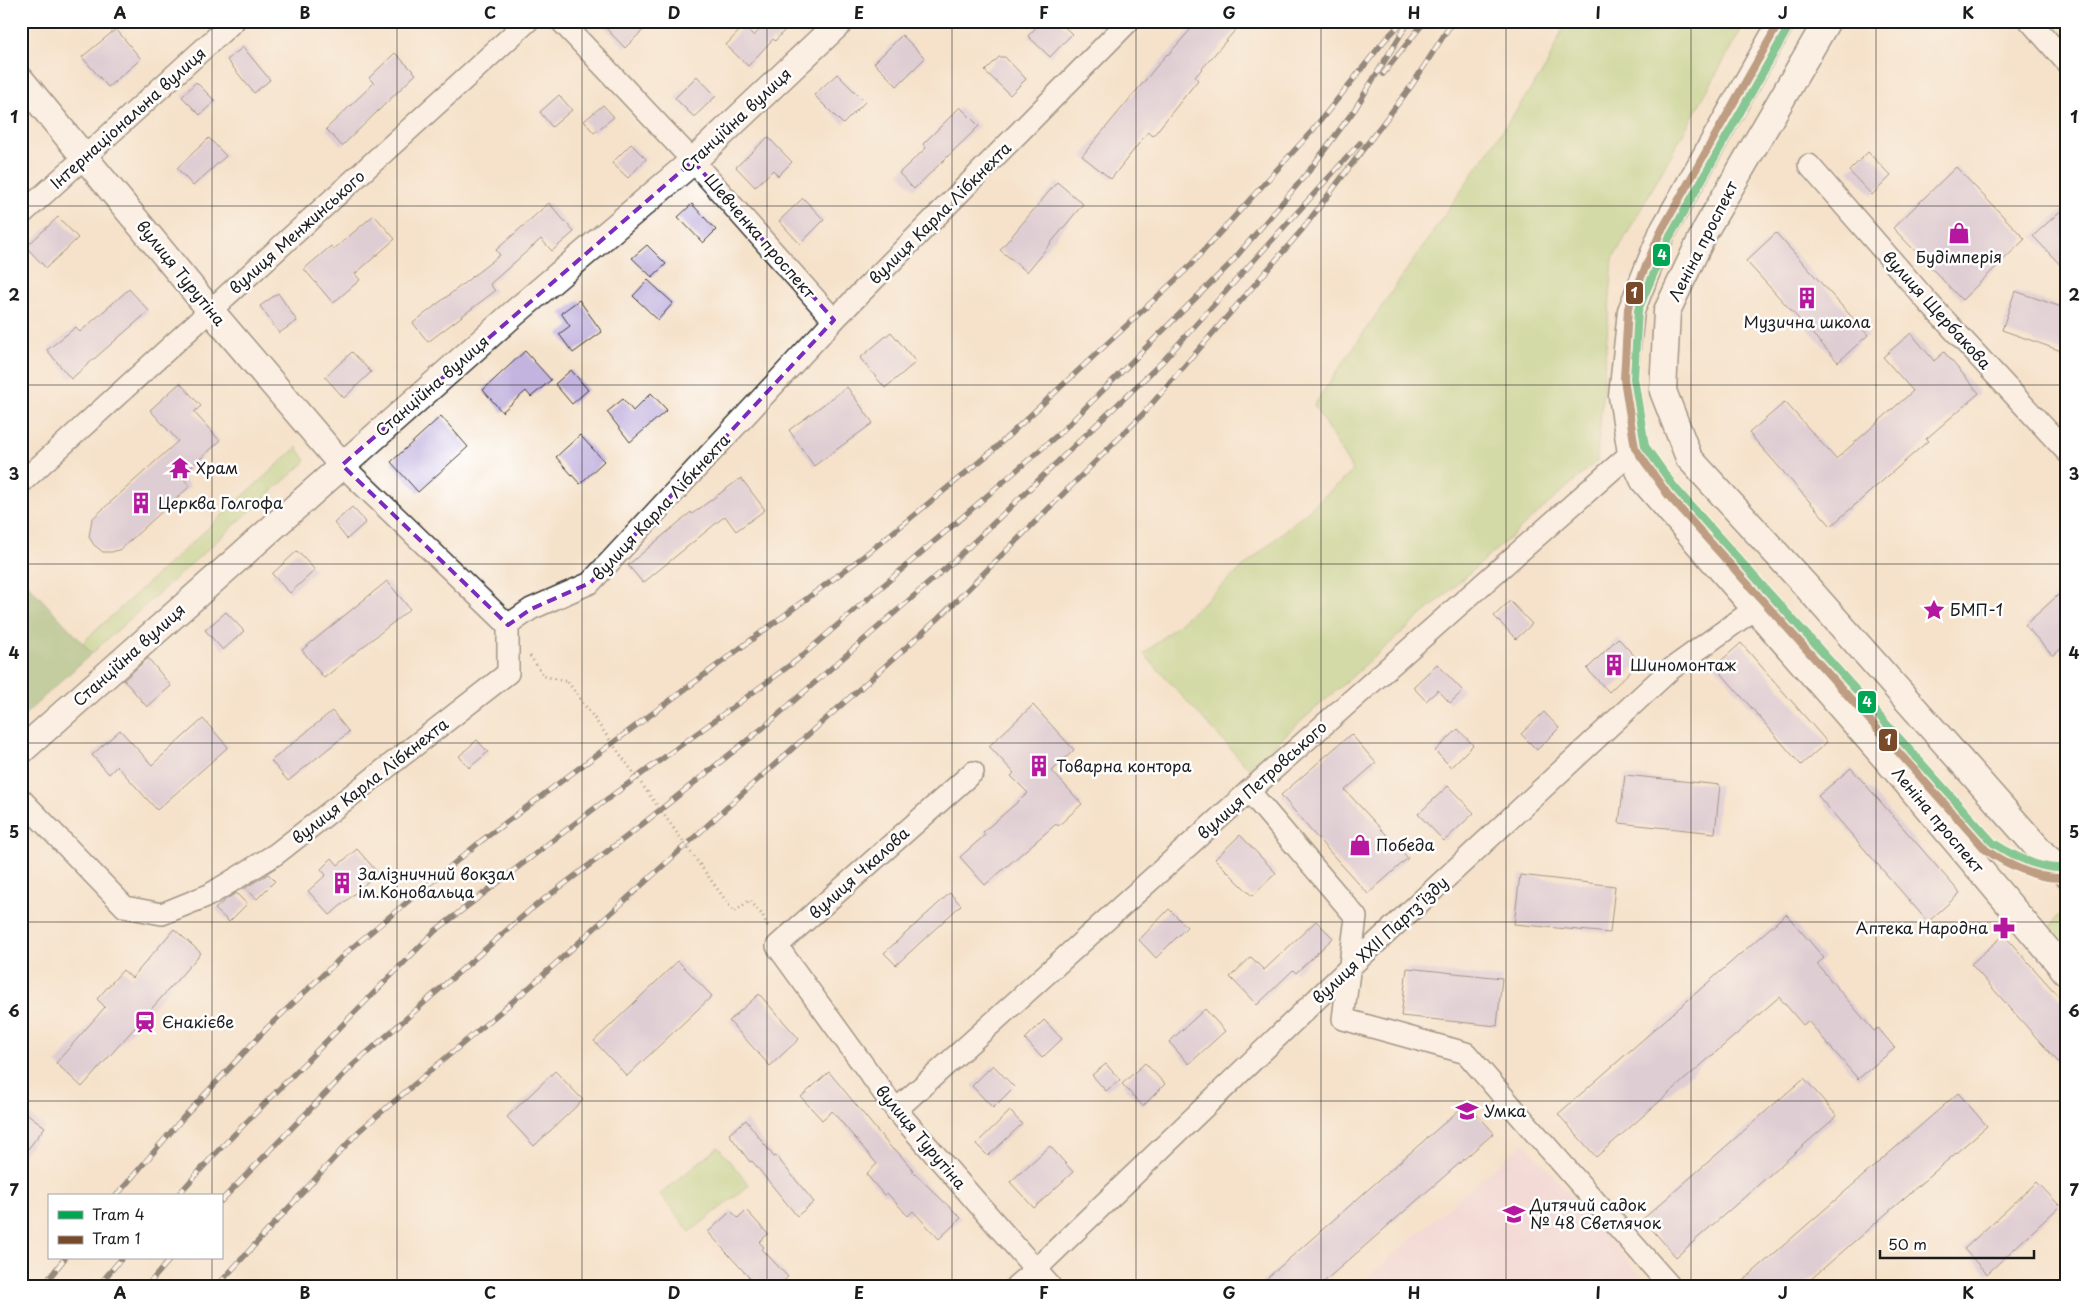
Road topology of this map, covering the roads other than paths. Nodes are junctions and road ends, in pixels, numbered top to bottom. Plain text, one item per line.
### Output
1 (234, 21) edge
2 (528, 21) edge
3 (561, 21) edge
4 (841, 21) edge
5 (1129, 21) edge
6 (1782, 21) edge
7 (1827, 21) edge
8 (2030, 21) edge
9 (2067, 63) edge
10 (21, 80) edge
11 (86, 157) junction
12 (693, 161) junction
13 (1809, 166) dead end
14 (21, 215) edge
15 (210, 310) junction
16 (834, 320) junction
17 (2067, 452) edge
18 (1631, 453) junction
19 (342, 465) junction
20 (21, 483) edge
21 (1756, 608) junction
22 (508, 625) junction
23 (21, 751) edge
24 (973, 772) dead end
25 (1249, 792) junction
26 (21, 799) edge
27 (2067, 874) edge
28 (1349, 968) junction
29 (2067, 973) edge
30 (801, 981) joint
31 (896, 1110) junction
32 (1035, 1270) junction
33 (1016, 1286) edge
34 (1050, 1286) edge
35 (1670, 1286) edge

1 - 11 street, Інтернаціональна вулиця
2 - 15 street, вулиця Менжинського
3 - 12 street, Шевченка проспект
4 - 12 street, Станційна вулиця
5 - 16 street, вулиця Карла Лібкнехта
6 - 18 street, Леніна проспект
7 - 27 street, Леніна проспект
8 - 9 street
10 - 11 street, вулиця Турутіна
11 - 14 street, Інтернаціональна вулиця
11 - 15 street, вулиця Турутіна
12 - 16 street, Шевченка проспект
12 - 19 street, Станційна вулиця
13 - 17 street, вулиця Щербакова
15 - 19 street, вулиця Турутіна
15 - 20 street, вулиця Менжинського
16 - 22 street, вулиця Карла Лібкнехта
18 - 21 street, Леніна проспект
18 - 25 street, вулиця Петровського
19 - 22 street
19 - 23 street, Станційна вулиця
21 - 28 street, вулиця XXII Партз'їзду
21 - 29 street, Леніна проспект
22 - 26 street, вулиця Карла Лібкнехта
24 - 30 street, вулиця Чкалова
25 - 28 street
25 - 31 street, вулиця Петровського
28 - 32 street, вулиця XXII Партз'їзду
28 - 35 street
30 - 31 street, вулиця Турутіна
31 - 32 street, вулиця Турутіна
32 - 33 street, вулиця XXII Партз'їзду
32 - 34 street, вулиця Турутіна

